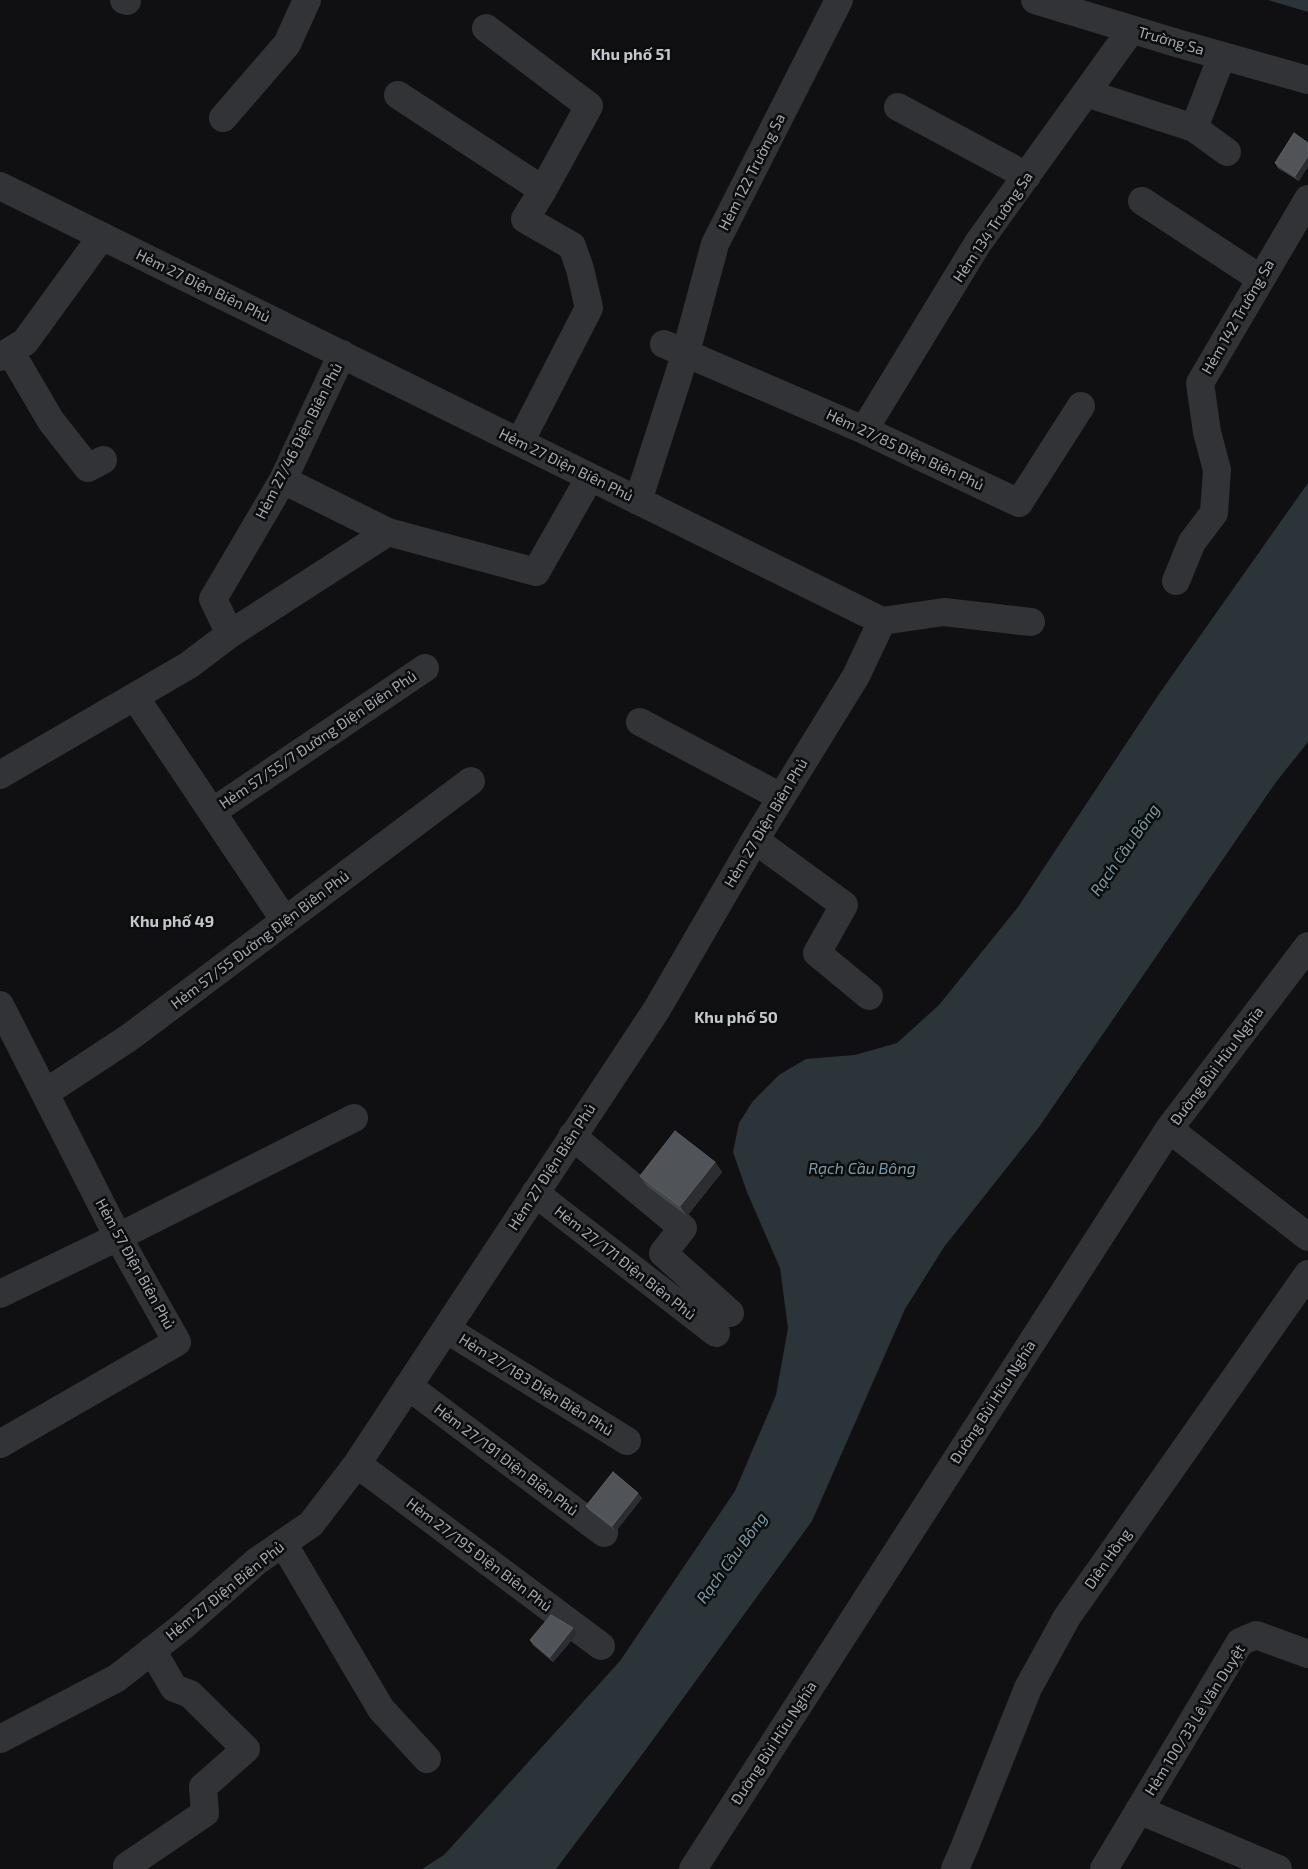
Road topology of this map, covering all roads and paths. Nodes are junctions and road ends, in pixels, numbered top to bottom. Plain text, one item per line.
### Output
1 (307, 0) edge
2 (839, 0) edge
3 (1035, 0) edge
4 (486, 28) dead end
5 (1131, 30) junction
6 (1222, 56) junction
7 (1308, 80) edge
8 (1086, 93) junction
9 (398, 95) dead end
10 (898, 107) dead end
11 (223, 118) dead end
12 (1194, 128) junction
13 (1227, 152) dead end
14 (1027, 176) junction
15 (0, 186) edge
16 (543, 190) junction
17 (1308, 199) edge
18 (1142, 201) dead end
19 (102, 236) junction
20 (1261, 279) junction
21 (675, 348) junction
22 (5, 354) edge
23 (342, 354) junction
24 (1081, 406) dead end
25 (864, 430) junction
26 (520, 442) junction
27 (103, 460) dead end
28 (590, 477) junction
29 (283, 480) junction
30 (638, 500) junction
31 (388, 532) junction
32 (1176, 581) dead end
33 (882, 621) junction
34 (1031, 622) dead end
35 (230, 634) junction
36 (424, 668) dead end
37 (135, 696) junction
38 (640, 722) dead end
39 (0, 775) edge
40 (471, 781) dead end
41 (781, 797) junction
42 (212, 812) junction
43 (755, 840) junction
44 (284, 922) junction
45 (1308, 946) edge
46 (869, 996) dead end
47 (1, 1010) edge
48 (45, 1092) junction
49 (354, 1118) dead end
50 (1169, 1129) junction
51 (572, 1136) junction
52 (535, 1193) junction
53 (118, 1237) junction
54 (1308, 1237) edge
55 (1308, 1274) edge
56 (0, 1294) edge
57 (446, 1329) junction
58 (408, 1386) junction
59 (627, 1441) dead end
60 (0, 1444) edge
61 (357, 1464) junction
62 (604, 1533) dead end
63 (283, 1543) junction
64 (601, 1646) dead end
65 (152, 1650) junction
66 (1308, 1654) edge
67 (0, 1739) edge
68 (427, 1759) dead end
69 (1139, 1810) junction
70 (127, 1866) dead end
71 (693, 1869) edge
72 (954, 1869) edge
73 (1104, 1869) edge
74 (1278, 1869) edge

1 - 11 street
2 - 21 street, Hẻm 122 Trường Sa
3 - 5 street, Trường Sa
4 - 16 street
5 - 6 street, Trường Sa
5 - 8 street, Hẻm 134 Trường Sa
6 - 7 street, Trường Sa
6 - 12 street
8 - 12 street
8 - 14 street, Hẻm 134 Trường Sa
9 - 16 street
10 - 14 street
12 - 13 street
14 - 25 street, Hẻm 134 Trường Sa
15 - 19 street, Hẻm 27 Điện Biên Phủ
16 - 26 street
17 - 20 street, Hẻm 142 Trường Sa
18 - 20 street
19 - 22 street
19 - 23 street, Hẻm 27 Điện Biên Phủ
20 - 32 street, Hẻm 142 Trường Sa
21 - 25 street, Hẻm 27/85 Điện Biên Phủ
21 - 30 street
22 - 27 street
23 - 26 street, Hẻm 27 Điện Biên Phủ
23 - 29 street, Hẻm 27/46 Điện Biên Phủ
24 - 25 street, Hẻm 27/85 Điện Biên Phủ
26 - 28 street, Hẻm 27 Điện Biên Phủ
28 - 30 street, Hẻm 27 Điện Biên Phủ
28 - 31 street
29 - 31 street
29 - 35 street, Hẻm 27/46 Điện Biên Phủ
30 - 33 street, Hẻm 27 Điện Biên Phủ
31 - 35 street
33 - 34 street
33 - 41 street, Hẻm 27 Điện Biên Phủ
35 - 37 street
36 - 42 street, Hẻm 57/55/7 Đường Điện Biên Phủ
37 - 39 street
37 - 42 street
38 - 41 street
40 - 44 street, Hẻm 57/55 Đường Điện Biên Phủ
41 - 43 street, Hẻm 27 Điện Biên Phủ
42 - 44 street
43 - 46 street
43 - 51 street, Hẻm 27 Điện Biên Phủ
44 - 48 street, Hẻm 57/55 Đường Điện Biên Phủ
45 - 50 street, Đường Bùi Hữu Nghĩa
47 - 48 street, Hẻm 57 Điện Biên Phủ
48 - 53 street, Hẻm 57 Điện Biên Phủ
49 - 53 street
50 - 54 street
50 - 71 street, Đường Bùi Hữu Nghĩa
51 - 52 street, Hẻm 27 Điện Biên Phủ
51 - 52 street, Hẻm 27/171 Điện Biên Phủ
52 - 57 street, Hẻm 27 Điện Biên Phủ
53 - 56 street
53 - 60 street, Hẻm 57 Điện Biên Phủ
55 - 72 street, Diên Hồng
57 - 58 street, Hẻm 27 Điện Biên Phủ
57 - 59 street, Hẻm 27/183 Điện Biên Phủ
58 - 61 street, Hẻm 27 Điện Biên Phủ
58 - 62 street, Hẻm 27/191 Điện Biên Phủ
61 - 63 street, Hẻm 27 Điện Biên Phủ
61 - 64 street, Hẻm 27/195 Điện Biên Phủ
63 - 65 street, Hẻm 27 Điện Biên Phủ
63 - 68 street
65 - 67 street, Hẻm 27 Điện Biên Phủ
65 - 70 street
66 - 69 street, Hẻm 100/33 Lê Văn Duyệt
69 - 73 street, Hẻm 100/33 Lê Văn Duyệt
69 - 74 street

